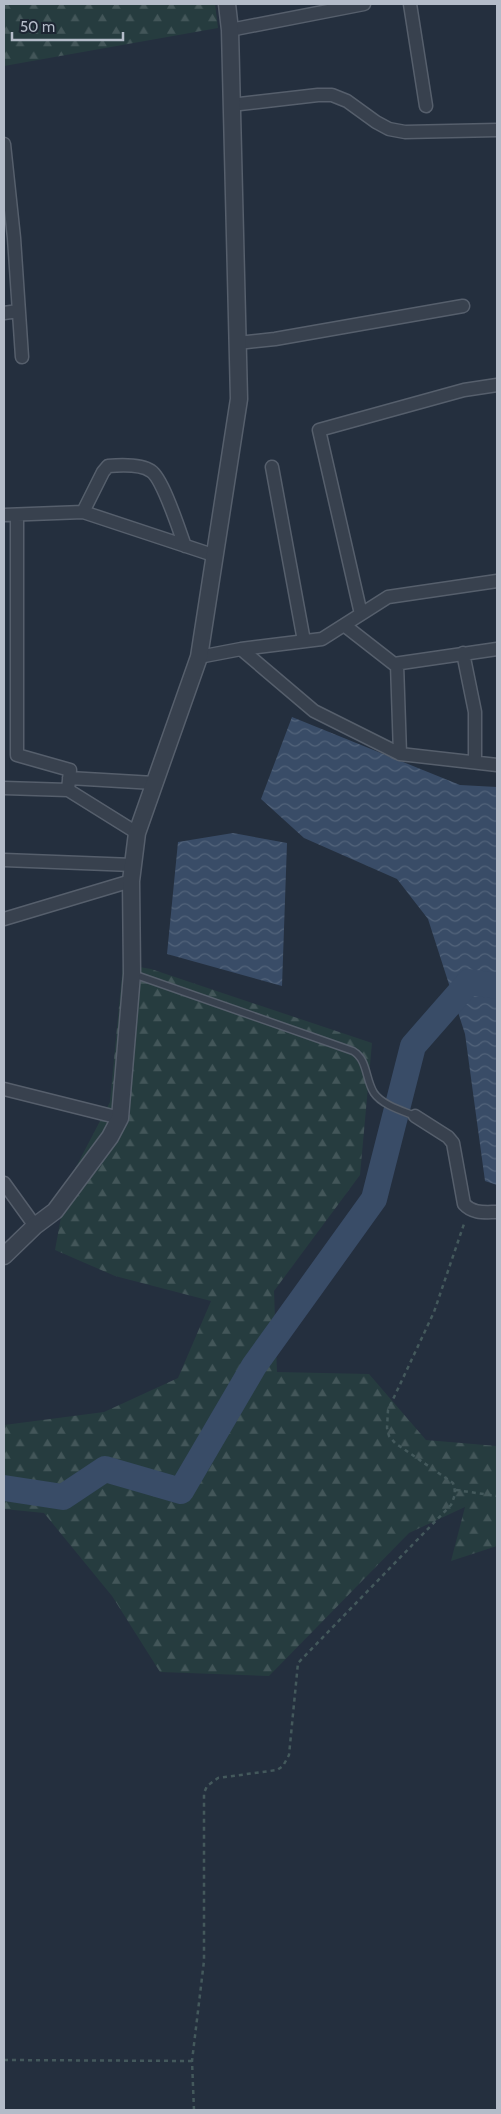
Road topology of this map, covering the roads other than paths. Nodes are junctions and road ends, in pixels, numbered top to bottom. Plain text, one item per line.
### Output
1 (227, 4) edge
2 (364, 4) edge
3 (410, 4) edge
4 (343, 6) edge
5 (230, 30) junction
6 (231, 105) junction
7 (426, 106) dead end
8 (497, 130) edge
9 (4, 144) edge
10 (5, 165) edge
11 (9, 239) edge
12 (464, 306) dead end
13 (18, 311) junction
14 (4, 313) edge
15 (238, 343) junction
16 (22, 357) dead end
17 (497, 385) edge
18 (272, 467) dead end
19 (83, 512) junction
20 (10, 515) edge
21 (185, 546) junction
22 (216, 556) junction
23 (497, 581) edge
24 (361, 614) junction
25 (344, 625) junction
26 (304, 641) junction
27 (241, 649) junction
28 (497, 649) edge
29 (463, 653) junction
30 (198, 657) junction
31 (397, 664) junction
32 (400, 754) junction
33 (475, 762) junction
34 (497, 764) edge
35 (154, 783) junction
36 (69, 784) junction
37 (4, 788) edge
38 (137, 833) junction
39 (4, 860) edge
40 (132, 873) junction
41 (4, 920) edge
42 (132, 974) junction
43 (4, 1089) edge
44 (415, 1116) joint
45 (120, 1118) junction
46 (4, 1183) edge
47 (497, 1212) edge
48 (35, 1226) junction
49 (4, 1256) edge

1 - 5 street
2 - 4 street
3 - 7 street
4 - 5 street
5 - 6 street
6 - 8 street
6 - 15 street
9 - 10 street
10 - 11 street
11 - 13 street
12 - 15 street
13 - 14 street
13 - 16 street
15 - 22 street
17 - 24 street
18 - 26 street
19 - 20 street
19 - 21 street
19 - 21 street
20 - 36 street
21 - 22 street
22 - 30 street
23 - 24 street
24 - 25 street
25 - 26 street
25 - 31 street
26 - 27 street
27 - 30 street
27 - 32 street
28 - 29 street
29 - 31 street
29 - 33 street
30 - 35 street
31 - 32 street
32 - 33 street
33 - 34 street
35 - 36 street
35 - 38 street
36 - 37 street
36 - 38 street
38 - 40 street
39 - 40 street
40 - 41 street
40 - 42 street
42 - 44 lane
42 - 45 street
43 - 45 street
44 - 47 street
45 - 48 street
46 - 48 street
48 - 49 street

